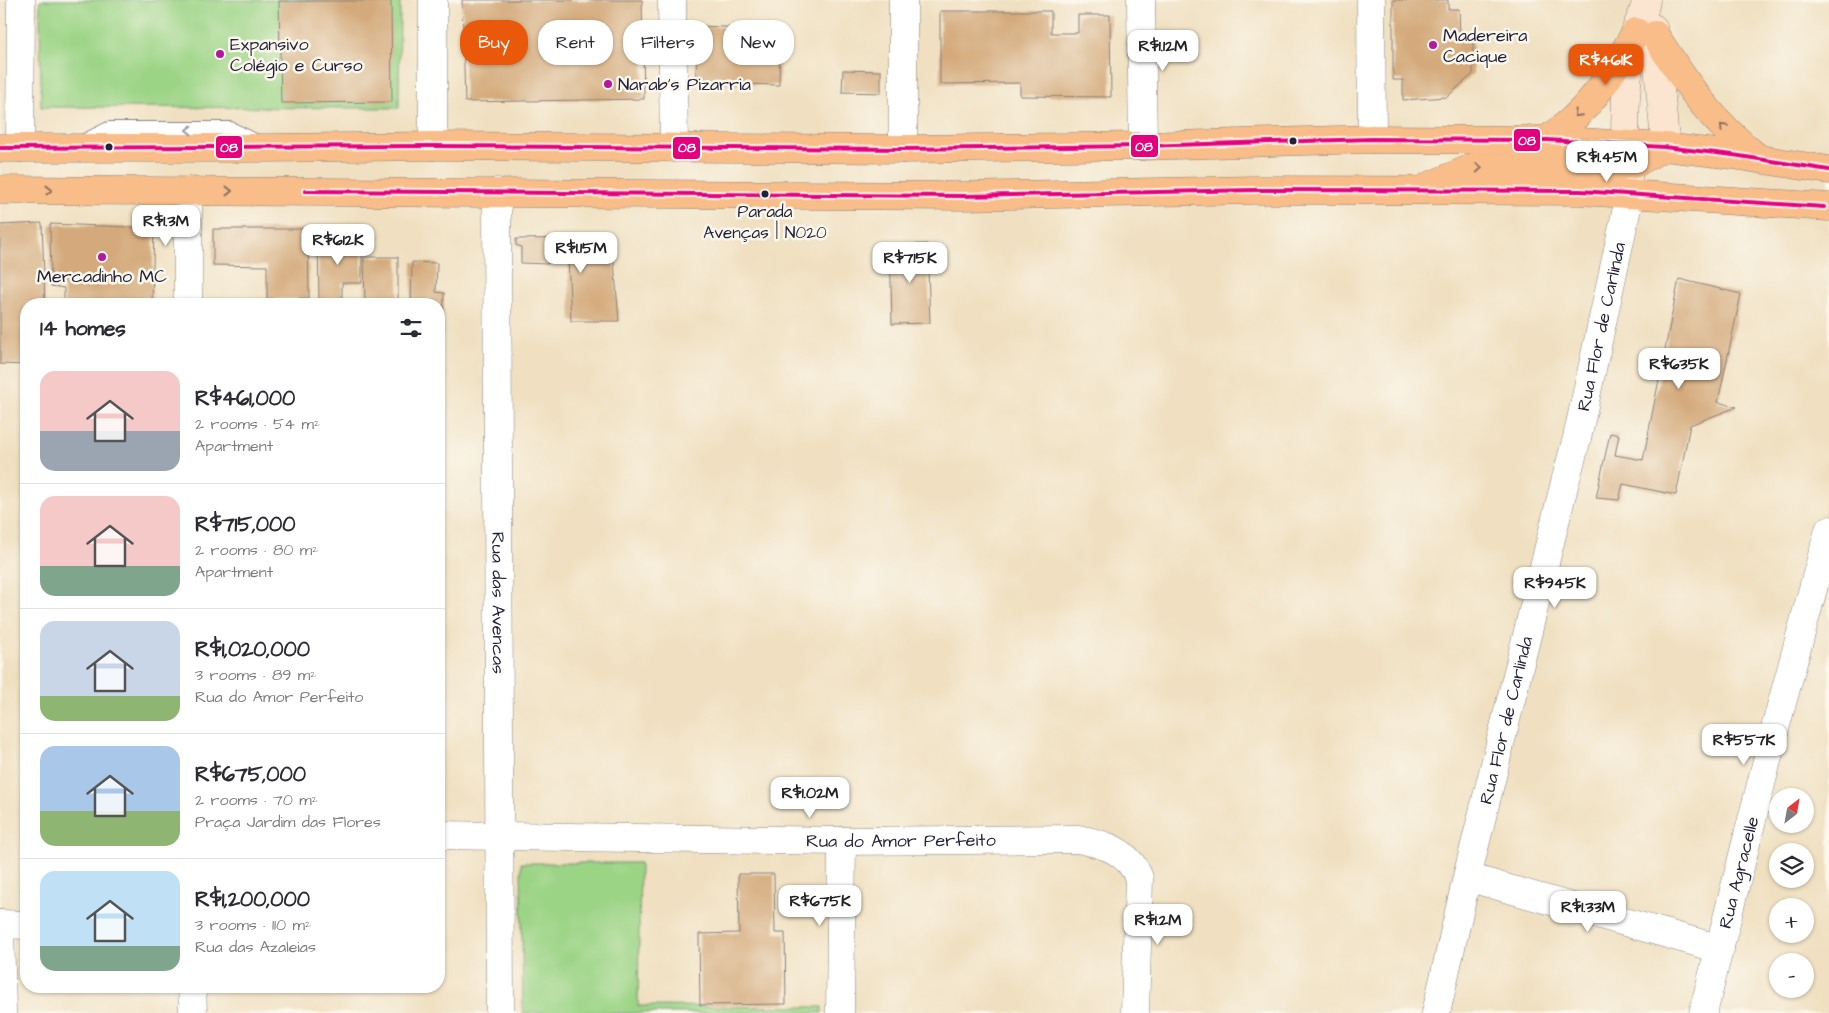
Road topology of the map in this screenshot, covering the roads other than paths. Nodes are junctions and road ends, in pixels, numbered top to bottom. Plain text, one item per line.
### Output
1 (21, 0) edge
2 (433, 0) edge
3 (672, 0) edge
4 (903, 0) edge
5 (1141, 0) edge
6 (1372, 0) edge
7 (1646, 3) edge
8 (1645, 34) junction
9 (1372, 139) junction
10 (1547, 140) junction
11 (433, 146) junction
12 (1143, 146) junction
13 (1664, 147) junction
14 (10, 148) edge
15 (674, 148) junction
16 (903, 149) junction
17 (1625, 155) junction
18 (1759, 159) junction
19 (1829, 170) edge
20 (0, 190) edge
21 (188, 191) junction
22 (1418, 191) junction
23 (497, 192) junction
24 (1630, 194) junction
25 (1829, 207) edge
26 (188, 298) edge
27 (1829, 530) edge
28 (445, 835) edge
29 (500, 837) junction
30 (842, 841) junction
31 (1467, 878) junction
32 (0, 924) edge
33 (20, 925) edge
34 (1720, 949) junction
35 (192, 993) edge
36 (2, 1013) edge
37 (193, 1013) edge
38 (500, 1013) edge
39 (840, 1013) edge
40 (1135, 1013) edge
41 (1436, 1013) edge
42 (1703, 1013) edge

1 - 14 street
2 - 11 street
3 - 15 street
4 - 16 street
5 - 12 street
6 - 9 street
7 - 8 main road
8 -> 10 main road
8 - 13 main road
8 - 17 main road
18 -> 8 main road
9 - 10 main road
9 - 12 main road
10 - 17 main road
11 -> 14 main road
11 - 15 main road
12 - 16 main road
13 - 17 main road
13 - 18 main road
15 - 16 main road
22 -> 17 main road
17 - 24 main road
18 - 19 main road
20 -> 21 main road
21 -> 23 main road
21 - 26 street
22 - 23 main road
22 - 24 main road
23 - 29 street, Rua das Avencas
24 - 25 main road
24 - 31 street, Rua Flor de Carlinda
27 - 34 street, Rua Agracelle
28 - 29 street, Rua do Amor Perfeito
29 - 30 street, Rua do Amor Perfeito
29 - 38 street, Rua das Avencas
30 - 39 street
30 - 40 street, Rua do Amor Perfeito
31 - 34 street
31 - 41 street, Rua Flor de Carlinda
32 - 33 street
32 - 36 street
34 - 42 street, Rua Agracelle
35 - 37 street

